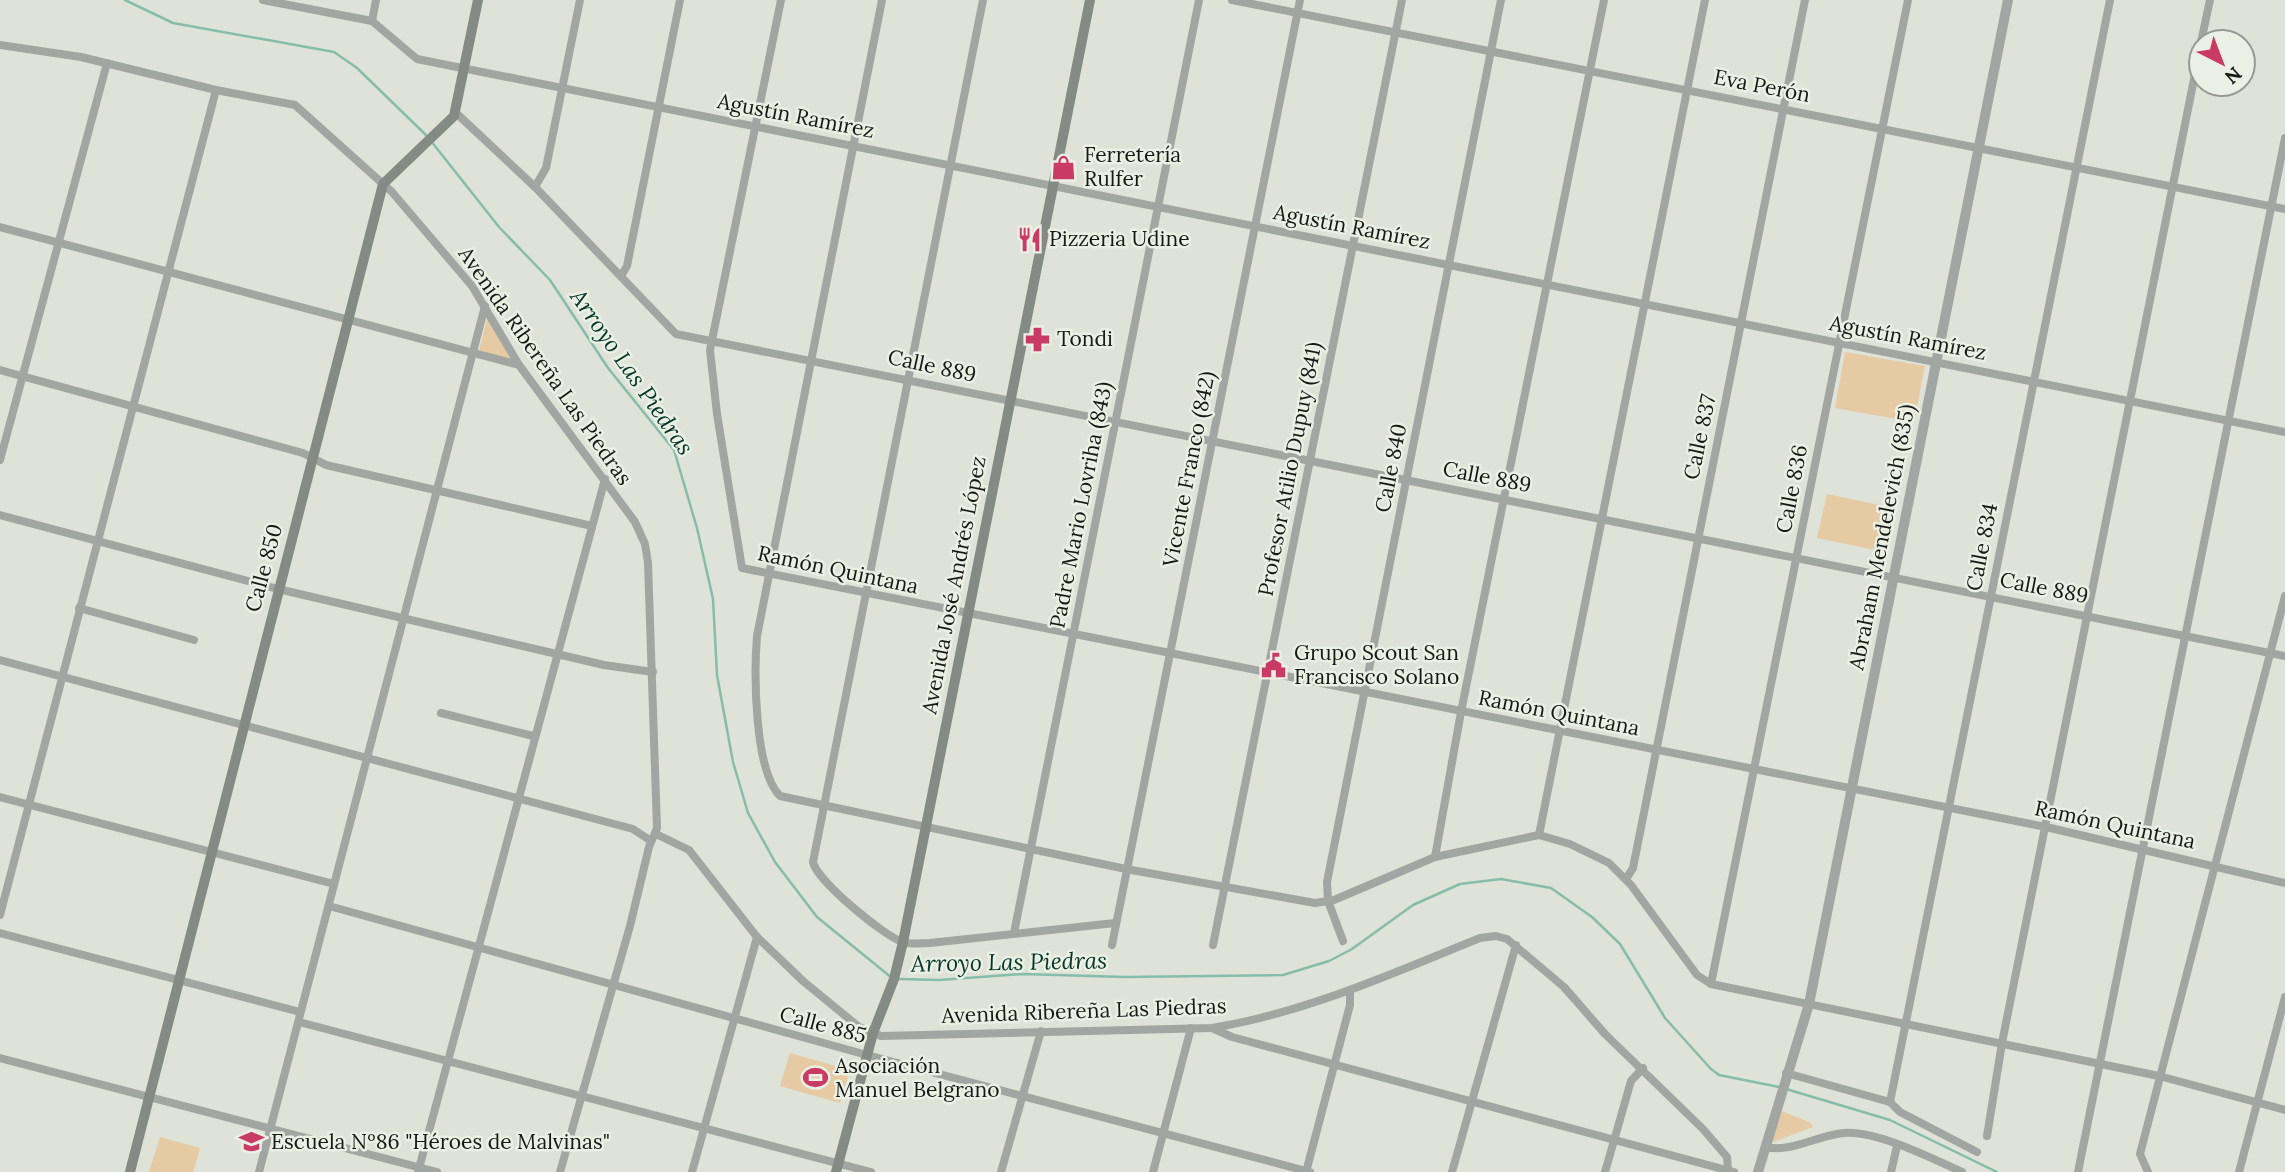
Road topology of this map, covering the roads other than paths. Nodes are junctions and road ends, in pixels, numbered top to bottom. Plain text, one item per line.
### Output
1 (263, 0) edge
2 (376, 0) edge
3 (478, 0) edge
4 (580, 0) edge
5 (680, 0) edge
6 (781, 0) edge
7 (882, 0) edge
8 (983, 0) edge
9 (1090, 0) edge
10 (1199, 0) edge
11 (1232, 0) edge
12 (1300, 0) edge
13 (1402, 0) edge
14 (1501, 0) edge
15 (1604, 0) edge
16 (1705, 0) edge
17 (1805, 0) edge
18 (1908, 0) edge
19 (2008, 0) edge
20 (2110, 0) edge
21 (2210, 0) edge
22 (275, 1) edge
23 (1297, 12) junction
24 (372, 21) junction
25 (2204, 28) edge
26 (1396, 32) junction
27 (0, 45) edge
28 (1491, 51) junction
29 (107, 63) junction
30 (465, 67) junction
31 (1591, 70) junction
32 (563, 89) junction
33 (1688, 89) junction
34 (216, 90) junction
35 (2190, 98) edge
36 (658, 107) junction
37 (1784, 108) junction
38 (455, 112) junction
39 (756, 127) junction
40 (1882, 128) junction
41 (2285, 138) edge
42 (853, 145) junction
43 (1979, 147) junction
44 (951, 164) junction
45 (2077, 168) junction
46 (383, 184) junction
47 (1054, 185) junction
48 (535, 187) junction
49 (2173, 187) junction
50 (2272, 206) junction
51 (1160, 207) junction
52 (2285, 209) edge
53 (1255, 226) junction
54 (0, 227) edge
55 (58, 242) junction
56 (1352, 245) junction
57 (1450, 265) junction
58 (167, 272) junction
59 (621, 276) junction
60 (1548, 283) junction
61 (1644, 303) junction
62 (485, 306) junction
63 (349, 320) junction
64 (1742, 321) junction
65 (712, 341) junction
66 (1839, 343) junction
67 (474, 353) junction
68 (810, 359) junction
69 (1936, 361) junction
70 (519, 365) junction
71 (0, 370) edge
72 (21, 376) junction
73 (908, 379) junction
74 (2033, 381) junction
75 (1011, 400) junction
76 (2130, 401) junction
77 (132, 407) junction
78 (1115, 420) junction
79 (2228, 421) junction
80 (2285, 432) edge
81 (1213, 440) junction
82 (314, 459) junction
83 (0, 460) edge
84 (1310, 460) junction
85 (605, 479) junction
86 (1406, 479) junction
87 (436, 492) junction
88 (1505, 498) junction
89 (0, 515) edge
90 (1603, 518) junction
91 (592, 526) junction
92 (1698, 537) junction
93 (96, 541) junction
94 (1796, 556) junction
95 (769, 574) junction
96 (1894, 576) junction
97 (278, 589) junction
98 (864, 594) junction
99 (1990, 595) junction
100 (2285, 596) edge
101 (79, 608) junction
102 (968, 614) junction
103 (2087, 614) junction
104 (404, 616) junction
105 (1074, 634) junction
106 (2185, 634) junction
107 (194, 640) dead end
108 (557, 652) junction
109 (2271, 652) junction
110 (1170, 654) junction
111 (2285, 656) edge
112 (0, 660) edge
113 (653, 672) junction
114 (1267, 674) junction
115 (61, 677) junction
116 (1364, 694) junction
117 (1461, 712) junction
118 (441, 713) dead end
119 (243, 725) junction
120 (1558, 732) junction
121 (533, 736) junction
122 (1656, 750) junction
123 (367, 758) junction
124 (1754, 771) junction
125 (1852, 791) junction
126 (0, 797) edge
127 (518, 798) junction
128 (29, 805) junction
129 (822, 807) junction
130 (1948, 809) junction
131 (925, 827) junction
132 (2046, 827) junction
133 (1539, 835) junction
134 (653, 838) junction
135 (1030, 849) junction
136 (2143, 849) junction
137 (211, 850) junction
138 (1435, 857) junction
139 (2216, 865) junction
140 (1126, 869) junction
141 (1626, 879) junction
142 (2285, 883) edge
143 (334, 884) junction
144 (1224, 887) junction
145 (1328, 901) junction
146 (329, 906) junction
147 (0, 915) edge
148 (1115, 923) junction
149 (0, 933) edge
150 (1014, 933) junction
151 (757, 937) junction
152 (1343, 941) dead end
153 (903, 942) junction
154 (1112, 945) dead end
155 (1213, 945) dead end
156 (1516, 945) junction
157 (478, 948) junction
158 (179, 979) junction
159 (1711, 984) junction
160 (611, 985) junction
161 (1350, 990) junction
162 (2285, 997) edge
163 (1810, 1004) junction
164 (300, 1012) junction
165 (733, 1019) junction
166 (299, 1022) junction
167 (1906, 1023) junction
168 (874, 1028) junction
169 (1191, 1028) junction
170 (1212, 1028) junction
171 (1041, 1031) junction
172 (2002, 1043) junction
173 (867, 1055) junction
174 (0, 1058) edge
175 (448, 1059) junction
176 (1336, 1063) junction
177 (2098, 1063) junction
178 (1643, 1068) junction
179 (1785, 1075) junction
180 (2159, 1076) junction
181 (582, 1096) junction
182 (149, 1097) junction
183 (1021, 1097) junction
184 (1471, 1101) junction
185 (1890, 1102) junction
186 (2257, 1103) junction
187 (2285, 1110) edge
188 (704, 1128) junction
189 (270, 1129) junction
190 (1164, 1134) junction
191 (1987, 1136) dead end
192 (1614, 1140) junction
193 (1897, 1146) junction
194 (1765, 1147) junction
195 (1977, 1152) dead end
196 (837, 1167) edge
197 (418, 1170) edge
198 (1731, 1171) edge
199 (130, 1172) edge
200 (259, 1172) edge
201 (437, 1172) edge
202 (560, 1172) edge
203 (692, 1172) edge
204 (872, 1172) edge
205 (1001, 1172) edge
206 (1153, 1172) edge
207 (1307, 1172) edge
208 (1452, 1172) edge
209 (1605, 1172) edge
210 (1758, 1172) edge
211 (1891, 1172) edge
212 (1962, 1172) edge
213 (2078, 1172) edge
214 (2148, 1172) edge
215 (2239, 1172) edge

1 - 22 street
2 - 24 street
3 - 30 main road
4 - 32 street
5 - 36 street
6 - 39 street
7 - 42 street
8 - 44 street
9 - 47 main road, Avenida José Andrés López
10 - 51 street, Padre Mario Lovriha (843)
11 - 23 street, Eva Perón
12 - 23 street, Vicente Franco (842)
13 - 26 street, Profesor Atilio Dupuy (841)
14 - 28 street, Calle 840
15 - 31 street
16 - 33 street
17 - 37 street, Calle 837
18 - 40 street, Calle 836
19 - 43 street, Abraham Mendelevich (835)
20 - 45 street, Calle 834
21 - 25 street
22 - 24 street
23 - 26 street, Eva Perón
23 - 53 street, Vicente Franco (842)
24 - 30 street, Agustín Ramírez
26 - 28 street, Eva Perón
26 - 56 street, Profesor Atilio Dupuy (841)
27 - 29 street, Avenida Ribereña Las Piedras
28 - 31 street, Eva Perón
28 - 57 street, Calle 840
29 - 34 street, Avenida Ribereña Las Piedras
29 - 55 street
30 - 32 street, Agustín Ramírez
30 - 38 main road
31 - 33 street, Eva Perón
31 - 60 street
32 - 36 street, Agustín Ramírez
32 - 48 street
33 - 37 street, Eva Perón
33 - 61 street
34 - 46 street, Avenida Ribereña Las Piedras
34 - 58 street
35 - 49 street
36 - 39 street, Agustín Ramírez
36 - 59 street
37 - 40 street, Eva Perón
37 - 64 street, Calle 837
38 - 46 main road
38 - 48 street
39 - 42 street, Agustín Ramírez
39 - 65 street
40 - 43 street, Eva Perón
40 - 66 street, Calle 836
41 - 50 street
42 - 44 street, Agustín Ramírez
42 - 68 street
43 - 45 street, Eva Perón
43 - 69 street, Abraham Mendelevich (835)
44 - 47 street, Agustín Ramírez
44 - 73 street
45 - 49 street, Eva Perón
45 - 74 street, Calle 834
46 - 62 street, Avenida Ribereña Las Piedras
46 - 63 main road, Calle 850
47 - 51 street, Agustín Ramírez
47 - 75 main road, Avenida José Andrés López
48 - 59 street
49 - 50 street, Eva Perón
49 - 76 street
50 - 52 street, Eva Perón
50 - 79 street
51 - 53 street, Agustín Ramírez
51 - 78 street, Padre Mario Lovriha (843)
53 - 56 street, Agustín Ramírez
53 - 81 street, Vicente Franco (842)
54 - 55 street
55 - 58 street
55 - 72 street
56 - 57 street, Agustín Ramírez
56 - 84 street, Profesor Atilio Dupuy (841)
57 - 60 street, Agustín Ramírez
57 - 86 street, Calle 840
58 - 63 street
58 - 77 street
59 - 65 street, Calle 889
60 - 61 street, Agustín Ramírez
60 - 88 street
61 - 64 street, Agustín Ramírez
61 - 90 street
62 - 67 street
62 - 70 street, Avenida Ribereña Las Piedras
63 - 67 street
63 - 82 main road, Calle 850
64 - 66 street, Agustín Ramírez
64 - 92 street, Calle 837
65 - 68 street, Calle 889
65 - 95 street, Ramón Quintana
66 - 69 street, Agustín Ramírez
66 - 94 street, Calle 836
67 - 70 street
67 - 87 street
68 - 73 street, Calle 889
68 - 95 street
69 - 74 street, Agustín Ramírez
69 - 96 street, Abraham Mendelevich (835)
70 - 85 street, Avenida Ribereña Las Piedras
71 - 72 street
72 - 77 street
72 - 83 street
73 - 75 street, Calle 889
73 - 98 street
74 - 76 street, Agustín Ramírez
74 - 99 street, Calle 834
75 - 78 street, Calle 889
75 - 102 main road, Avenida José Andrés López
76 - 79 street, Agustín Ramírez
76 - 103 street
77 - 82 street
77 - 93 street
78 - 81 street, Calle 889
78 - 105 street, Padre Mario Lovriha (843)
79 - 80 street, Agustín Ramírez
79 - 106 street
81 - 84 street, Calle 889
81 - 110 street, Vicente Franco (842)
82 - 87 street
82 - 97 main road, Calle 850
84 - 86 street, Calle 889
84 - 114 street, Profesor Atilio Dupuy (841)
85 - 91 street
85 - 113 street, Avenida Ribereña Las Piedras
86 - 88 street, Calle 889
86 - 116 street, Calle 840
87 - 91 street
87 - 104 street
88 - 90 street, Calle 889
88 - 117 street
89 - 93 street
90 - 92 street, Calle 889
90 - 120 street
91 - 108 street
92 - 94 street, Calle 889
92 - 122 street, Calle 837
93 - 97 street
93 - 101 street
94 - 96 street, Calle 889
94 - 124 street, Calle 836
95 - 98 street, Ramón Quintana
95 - 129 street
96 - 99 street, Calle 889
96 - 125 street, Abraham Mendelevich (835)
97 - 104 street
97 - 119 main road, Calle 850
98 - 102 street, Ramón Quintana
98 - 129 street
99 - 103 street, Calle 889
99 - 130 street, Calle 834
100 - 109 street
101 - 107 street
101 - 115 street
102 - 105 street, Ramón Quintana
102 - 131 main road, Avenida José Andrés López
103 - 106 street, Calle 889
103 - 132 street
104 - 108 street
104 - 123 street
105 - 110 street, Ramón Quintana
105 - 135 street, Padre Mario Lovriha (843)
106 - 109 street, Calle 889
106 - 136 street
108 - 113 street
108 - 121 street
109 - 111 street, Calle 889
109 - 139 street
110 - 114 street, Ramón Quintana
110 - 140 street, Vicente Franco (842)
112 - 115 street
113 - 134 street, Avenida Ribereña Las Piedras
114 - 116 street, Ramón Quintana
114 - 144 street, Profesor Atilio Dupuy (841)
115 - 119 street
115 - 128 street
116 - 117 street, Ramón Quintana
116 - 145 street, Calle 840
117 - 120 street, Ramón Quintana
117 - 138 street
118 - 121 street
119 - 123 street
119 - 137 main road, Calle 850
120 - 122 street, Ramón Quintana
120 - 133 street
121 - 127 street
122 - 124 street, Ramón Quintana
122 - 141 street, Calle 837
123 - 127 street
123 - 143 street
124 - 125 street, Ramón Quintana
124 - 159 street, Calle 836
125 - 130 street, Ramón Quintana
125 - 163 street, Abraham Mendelevich (835)
126 - 128 street
127 - 134 street
127 - 157 street
128 - 137 street
128 - 147 street
129 - 131 street
129 - 153 street
130 - 132 street, Ramón Quintana
130 - 167 street, Calle 834
131 - 135 street
131 - 153 main road, Avenida José Andrés López
132 - 136 street, Ramón Quintana
132 - 172 street
133 - 138 street
133 - 141 street
134 - 151 street, Avenida Ribereña Las Piedras
134 - 160 street
135 - 140 street
135 - 150 street, Padre Mario Lovriha (843)
136 - 139 street, Ramón Quintana
136 - 177 street
137 - 143 street
137 - 158 main road, Calle 850
138 - 145 street
139 - 142 street, Ramón Quintana
139 - 180 street
140 - 144 street
140 - 148 street, Vicente Franco (842)
141 - 159 street
143 - 146 street
144 - 145 street
144 - 155 street, Profesor Atilio Dupuy (841)
145 - 152 street, Calle 840
146 - 157 street, Calle 885
146 - 164 street
148 - 150 street
148 - 154 street, Vicente Franco (842)
149 - 158 street
150 - 153 street
151 - 165 street
151 - 168 street, Avenida Ribereña Las Piedras
153 - 168 main road, Avenida José Andrés López
156 - 161 street, Avenida Ribereña Las Piedras
156 - 178 street, Avenida Ribereña Las Piedras
156 - 184 street
157 - 160 street, Calle 885
157 - 175 street
158 - 164 street
158 - 182 main road, Calle 850
159 - 163 street
160 - 165 street, Calle 885
160 - 181 street
161 - 170 street, Avenida Ribereña Las Piedras
161 - 176 street
162 - 186 street
163 - 167 street
163 - 179 street, Abraham Mendelevich (835)
164 - 166 street
165 - 173 street, Calle 885
165 - 188 street
166 - 175 street
166 - 189 street
167 - 172 street
167 - 185 street, Calle 834
168 - 171 street, Avenida Ribereña Las Piedras
168 - 173 main road, Avenida José Andrés López
169 - 170 street, Avenida Ribereña Las Piedras
169 - 171 street, Avenida Ribereña Las Piedras
169 - 190 street
170 - 176 street
171 - 183 street
172 - 177 street
172 - 191 street
173 - 183 street, Calle 885
173 - 196 main road, Avenida José Andrés López
174 - 182 street
175 - 181 street
175 - 197 street
176 - 184 street
176 - 207 street
177 - 180 street
177 - 213 street
178 - 192 street
178 - 198 street, Avenida Ribereña Las Piedras
179 - 185 street
179 - 194 street, Abraham Mendelevich (835)
180 - 186 street
180 - 214 street
181 - 188 street
181 - 202 street
182 - 189 street
182 - 199 main road, Calle 850
183 - 190 street, Calle 885
183 - 205 street
184 - 192 street
184 - 208 street
185 - 195 street
186 - 187 street
186 - 215 street
188 - 196 street
188 - 203 street
189 - 197 street
189 - 200 street
190 - 206 street
190 - 207 street, Calle 885
192 - 198 street
192 - 209 street
193 - 194 street
193 - 211 street
193 - 212 street
194 - 210 street, Abraham Mendelevich (835)
196 - 204 street
197 - 201 street

